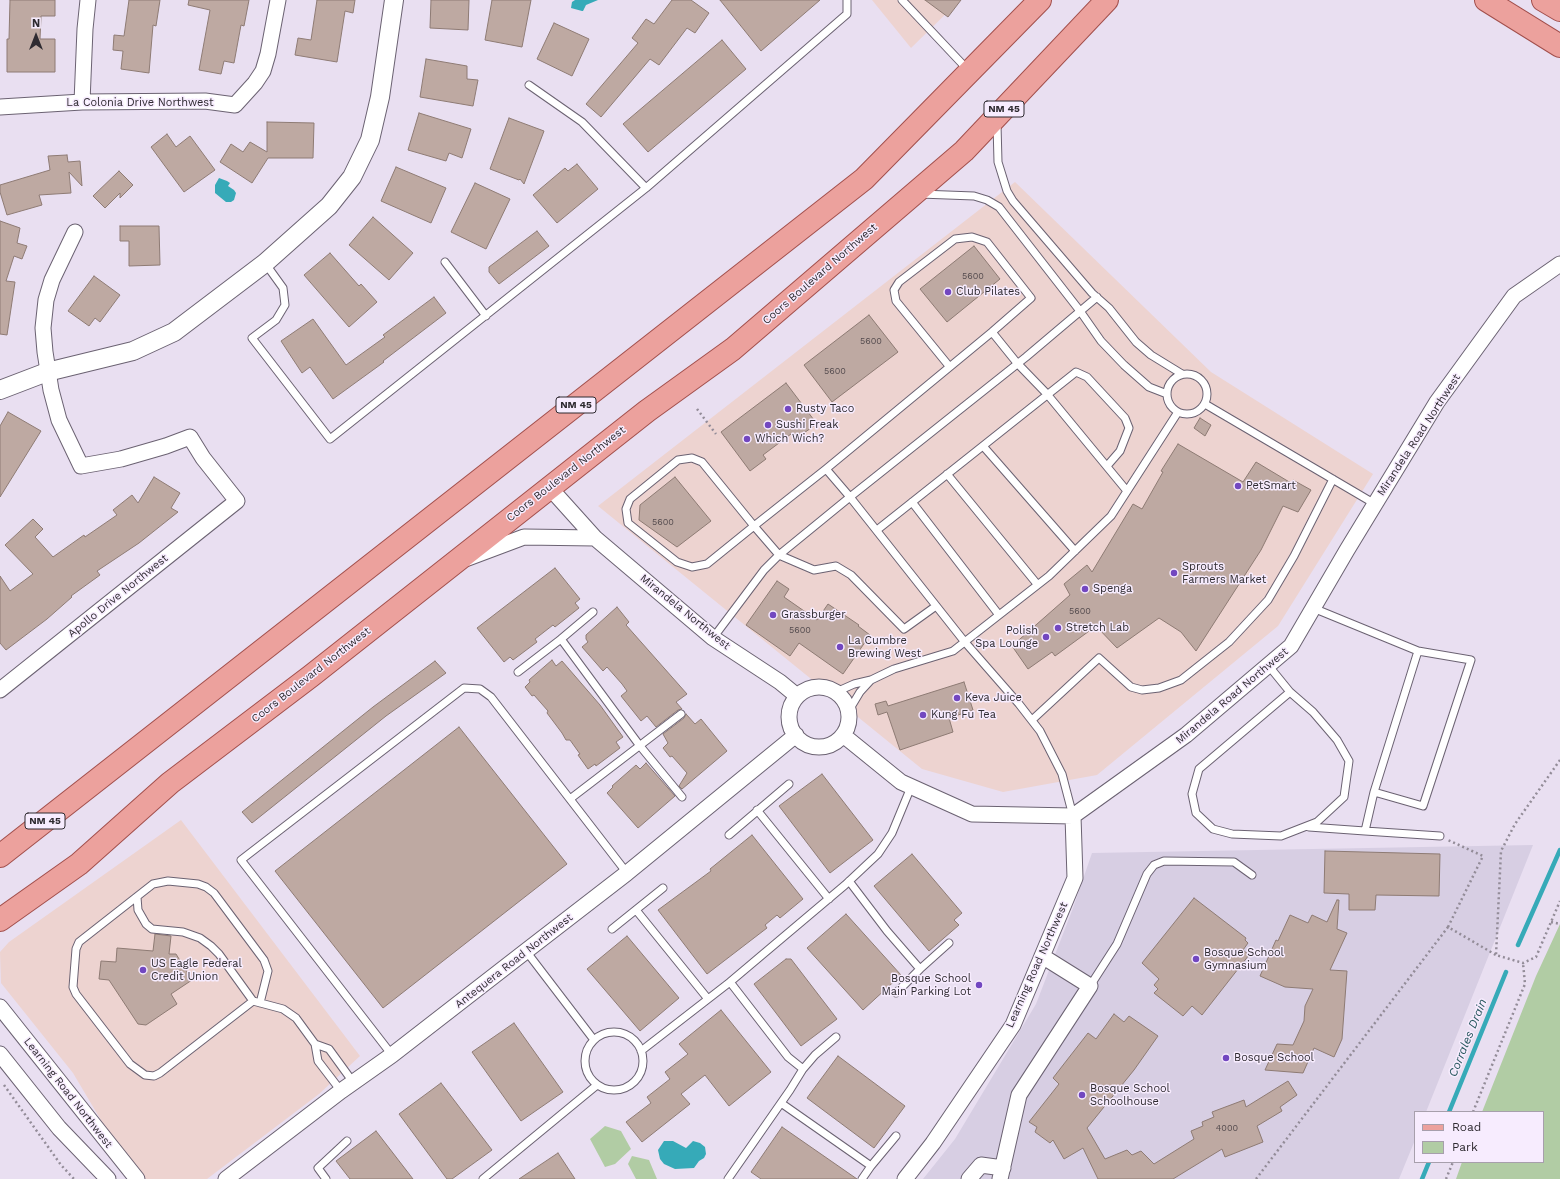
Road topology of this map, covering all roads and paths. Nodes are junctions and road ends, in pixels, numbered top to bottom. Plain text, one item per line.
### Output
1 (88, 0) edge
2 (278, 0) edge
3 (394, 0) edge
4 (848, 0) edge
5 (902, 0) edge
6 (1040, 0) edge
7 (1107, 0) edge
8 (1486, 0) edge
9 (1543, 0) edge
10 (1560, 10) edge
11 (1560, 46) edge
12 (970, 72) junction
13 (529, 85) dead end
14 (82, 102) junction
15 (0, 107) edge
16 (996, 117) junction
17 (646, 188) junction
18 (914, 194) junction
19 (75, 232) dead end
20 (445, 262) dead end
21 (265, 263) junction
22 (1560, 264) edge
23 (1097, 297) junction
24 (1080, 311) junction
25 (486, 316) junction
26 (992, 332) junction
27 (1017, 363) junction
28 (949, 366) junction
29 (47, 372) junction
30 (1182, 374) junction
31 (0, 390) edge
32 (1047, 394) junction
33 (1167, 394) junction
34 (1205, 404) junction
35 (697, 409) dead end
36 (1178, 412) junction
37 (716, 434) dead end
38 (983, 446) junction
39 (1107, 466) junction
40 (826, 469) junction
41 (947, 474) junction
42 (1333, 479) junction
43 (550, 488) junction
44 (1127, 491) junction
45 (850, 497) junction
46 (912, 502) junction
47 (1375, 504) junction
48 (754, 526) junction
49 (877, 530) junction
50 (595, 538) junction
51 (1075, 551) junction
52 (779, 555) junction
53 (452, 564) junction
54 (1037, 584) junction
55 (936, 606) junction
56 (1313, 608) junction
57 (593, 612) dead end
58 (999, 615) junction
59 (713, 638) junction
60 (561, 639) junction
61 (964, 641) junction
62 (1418, 651) junction
63 (1268, 665) junction
64 (518, 672) dead end
65 (871, 680) junction
66 (2, 684) edge
67 (836, 692) junction
68 (1290, 692) junction
69 (797, 696) junction
70 (848, 712) junction
71 (681, 714) dead end
72 (1032, 720) junction
73 (796, 735) junction
74 (843, 735) junction
75 (640, 746) junction
76 (1560, 760) edge
77 (789, 784) dead end
78 (911, 787) junction
79 (1374, 792) junction
80 (682, 797) dead end
81 (570, 799) junction
82 (757, 810) junction
83 (1073, 816) junction
84 (1305, 827) junction
85 (1365, 831) junction
86 (728, 835) dead end
87 (1440, 836) joint
88 (0, 856) edge
89 (627, 872) junction
90 (1252, 875) dead end
91 (849, 881) junction
92 (663, 888) dead end
93 (137, 897) junction
94 (829, 899) junction
95 (1560, 901) edge
96 (636, 910) junction
97 (0, 920) edge
98 (1551, 922) junction
99 (1560, 924) edge
100 (1448, 928) junction
101 (612, 929) dead end
102 (949, 943) dead end
103 (526, 951) junction
104 (1496, 955) junction
105 (1042, 956) junction
106 (1523, 963) junction
107 (920, 969) junction
108 (730, 982) junction
109 (1090, 986) junction
110 (896, 993) dead end
111 (708, 998) junction
112 (257, 1002) junction
113 (0, 1006) edge
114 (836, 1037) dead end
115 (594, 1040) junction
116 (315, 1044) junction
117 (641, 1051) junction
118 (0, 1054) edge
119 (392, 1055) junction
120 (803, 1069) junction
121 (0, 1079) edge
122 (353, 1082) junction
123 (596, 1085) junction
124 (341, 1091) junction
125 (781, 1103) junction
126 (1473, 1111) edge
127 (896, 1136) dead end
128 (347, 1141) dead end
129 (1453, 1163) edge
130 (871, 1166) junction
131 (1002, 1173) edge
132 (74, 1179) edge
133 (108, 1179) edge
134 (137, 1179) edge
135 (226, 1179) edge
136 (326, 1179) edge
137 (484, 1179) edge
138 (728, 1179) edge
139 (862, 1179) edge
140 (906, 1179) edge
141 (969, 1179) edge
142 (1256, 1179) edge
143 (1446, 1179) edge

1 - 14 street
2 - 14 street, La Colonia Drive Northwest
3 - 21 street
4 - 17 lane
5 - 12 lane
6 - 12 main road, NM 45
7 - 16 main road, Coors Boulevard Northwest / NM 45
8 - 11 main road
9 - 10 main road
12 - 88 main road, NM 45
13 - 17 lane
14 - 15 street, La Colonia Drive Northwest
16 - 18 main road, Coors Boulevard Northwest / NM 45
16 - 23 lane
17 - 25 lane
18 - 24 lane
18 - 43 main road, Coors Boulevard Northwest / NM 45
19 - 29 street
20 - 25 lane
21 - 25 lane
21 - 29 street
22 - 47 street, Mirandela Road Northwest
23 - 24 lane
23 - 30 lane
24 - 27 lane
24 - 33 lane
26 - 27 lane
26 - 28 lane
26 - 28 lane
27 - 32 lane
27 - 45 lane
28 - 40 lane
29 - 31 street
29 - 66 street, Apollo Drive Northwest
30 - 33 lane
30 - 34 lane
32 - 38 lane
32 - 39 lane
32 - 39 lane
33 - 36 lane
34 - 36 lane
34 - 42 lane
35 - 37 path
36 - 44 lane
38 - 41 lane
38 - 51 lane
39 - 44 lane
40 - 45 lane
40 - 48 lane
41 - 46 lane
41 - 54 lane
42 - 47 lane
42 - 72 lane
43 - 50 street, Mirandela Northwest
43 - 53 main road, Coors Boulevard Northwest / NM 45
44 - 51 lane
45 - 49 lane
45 - 52 lane
46 - 49 lane
46 - 58 lane
47 - 56 street, Mirandela Road Northwest
48 - 48 lane
48 - 52 lane
49 - 55 lane
50 - 53 street
50 - 59 street, Mirandela Northwest
51 - 54 lane
52 - 55 lane
52 - 59 lane
53 - 97 main road, Coors Boulevard Northwest / NM 45
54 - 58 lane
55 - 61 lane
56 - 62 lane
56 - 63 street, Mirandela Road Northwest
57 - 60 lane
58 - 61 lane
59 - 69 street, Mirandela Northwest
60 - 64 lane
60 - 75 lane
61 - 65 lane
61 - 72 lane
62 - 79 lane
62 - 79 lane
63 - 68 lane
63 - 83 street, Mirandela Road Northwest
65 - 67 lane
65 - 70 lane
67 - 69 street
67 - 70 street
68 - 84 lane
68 - 84 lane
69 - 73 street
70 - 74 street
71 - 75 lane
72 - 83 lane
73 - 74 street
73 - 89 street, Antequera Road Northwest
74 - 78 street
75 - 80 lane
75 - 81 lane
76 - 104 path
77 - 82 lane
78 - 83 street
78 - 91 lane
79 - 85 lane
81 - 89 lane
81 - 119 lane
82 - 86 lane
82 - 94 lane
83 - 105 street, Learning Road Northwest
84 - 85 lane
85 - 87 lane
87 - 100 path
89 - 103 street, Antequera Road Northwest
90 - 109 lane
91 - 94 lane
91 - 107 lane
92 - 96 lane
93 - 112 lane
93 - 112 lane
93 - 112 lane
94 - 108 lane
95 - 98 path
96 - 101 lane
96 - 111 lane
98 - 99 path
98 - 106 path
100 - 104 path
100 - 142 path
102 - 107 lane
103 - 115 lane
103 - 119 street, Antequera Road Northwest
104 - 106 path
105 - 109 street
105 - 140 street, Learning Road Northwest
106 - 126 path
107 - 110 lane
108 - 111 lane
108 - 120 lane
109 - 131 street
111 - 117 lane
112 - 116 lane
113 - 134 street, Learning Road Northwest
114 - 120 lane
115 - 117 lane
115 - 123 lane
116 - 122 lane
116 - 124 lane
117 - 123 lane
118 - 133 street
119 - 122 street, Antequera Road Northwest
120 - 125 lane
121 - 132 path
122 - 124 street, Antequera Road Northwest
123 - 137 lane
124 - 135 street, Antequera Road Northwest
125 - 130 lane
125 - 138 lane
127 - 130 lane
128 - 136 lane
129 - 143 path
130 - 139 lane
131 - 141 street

